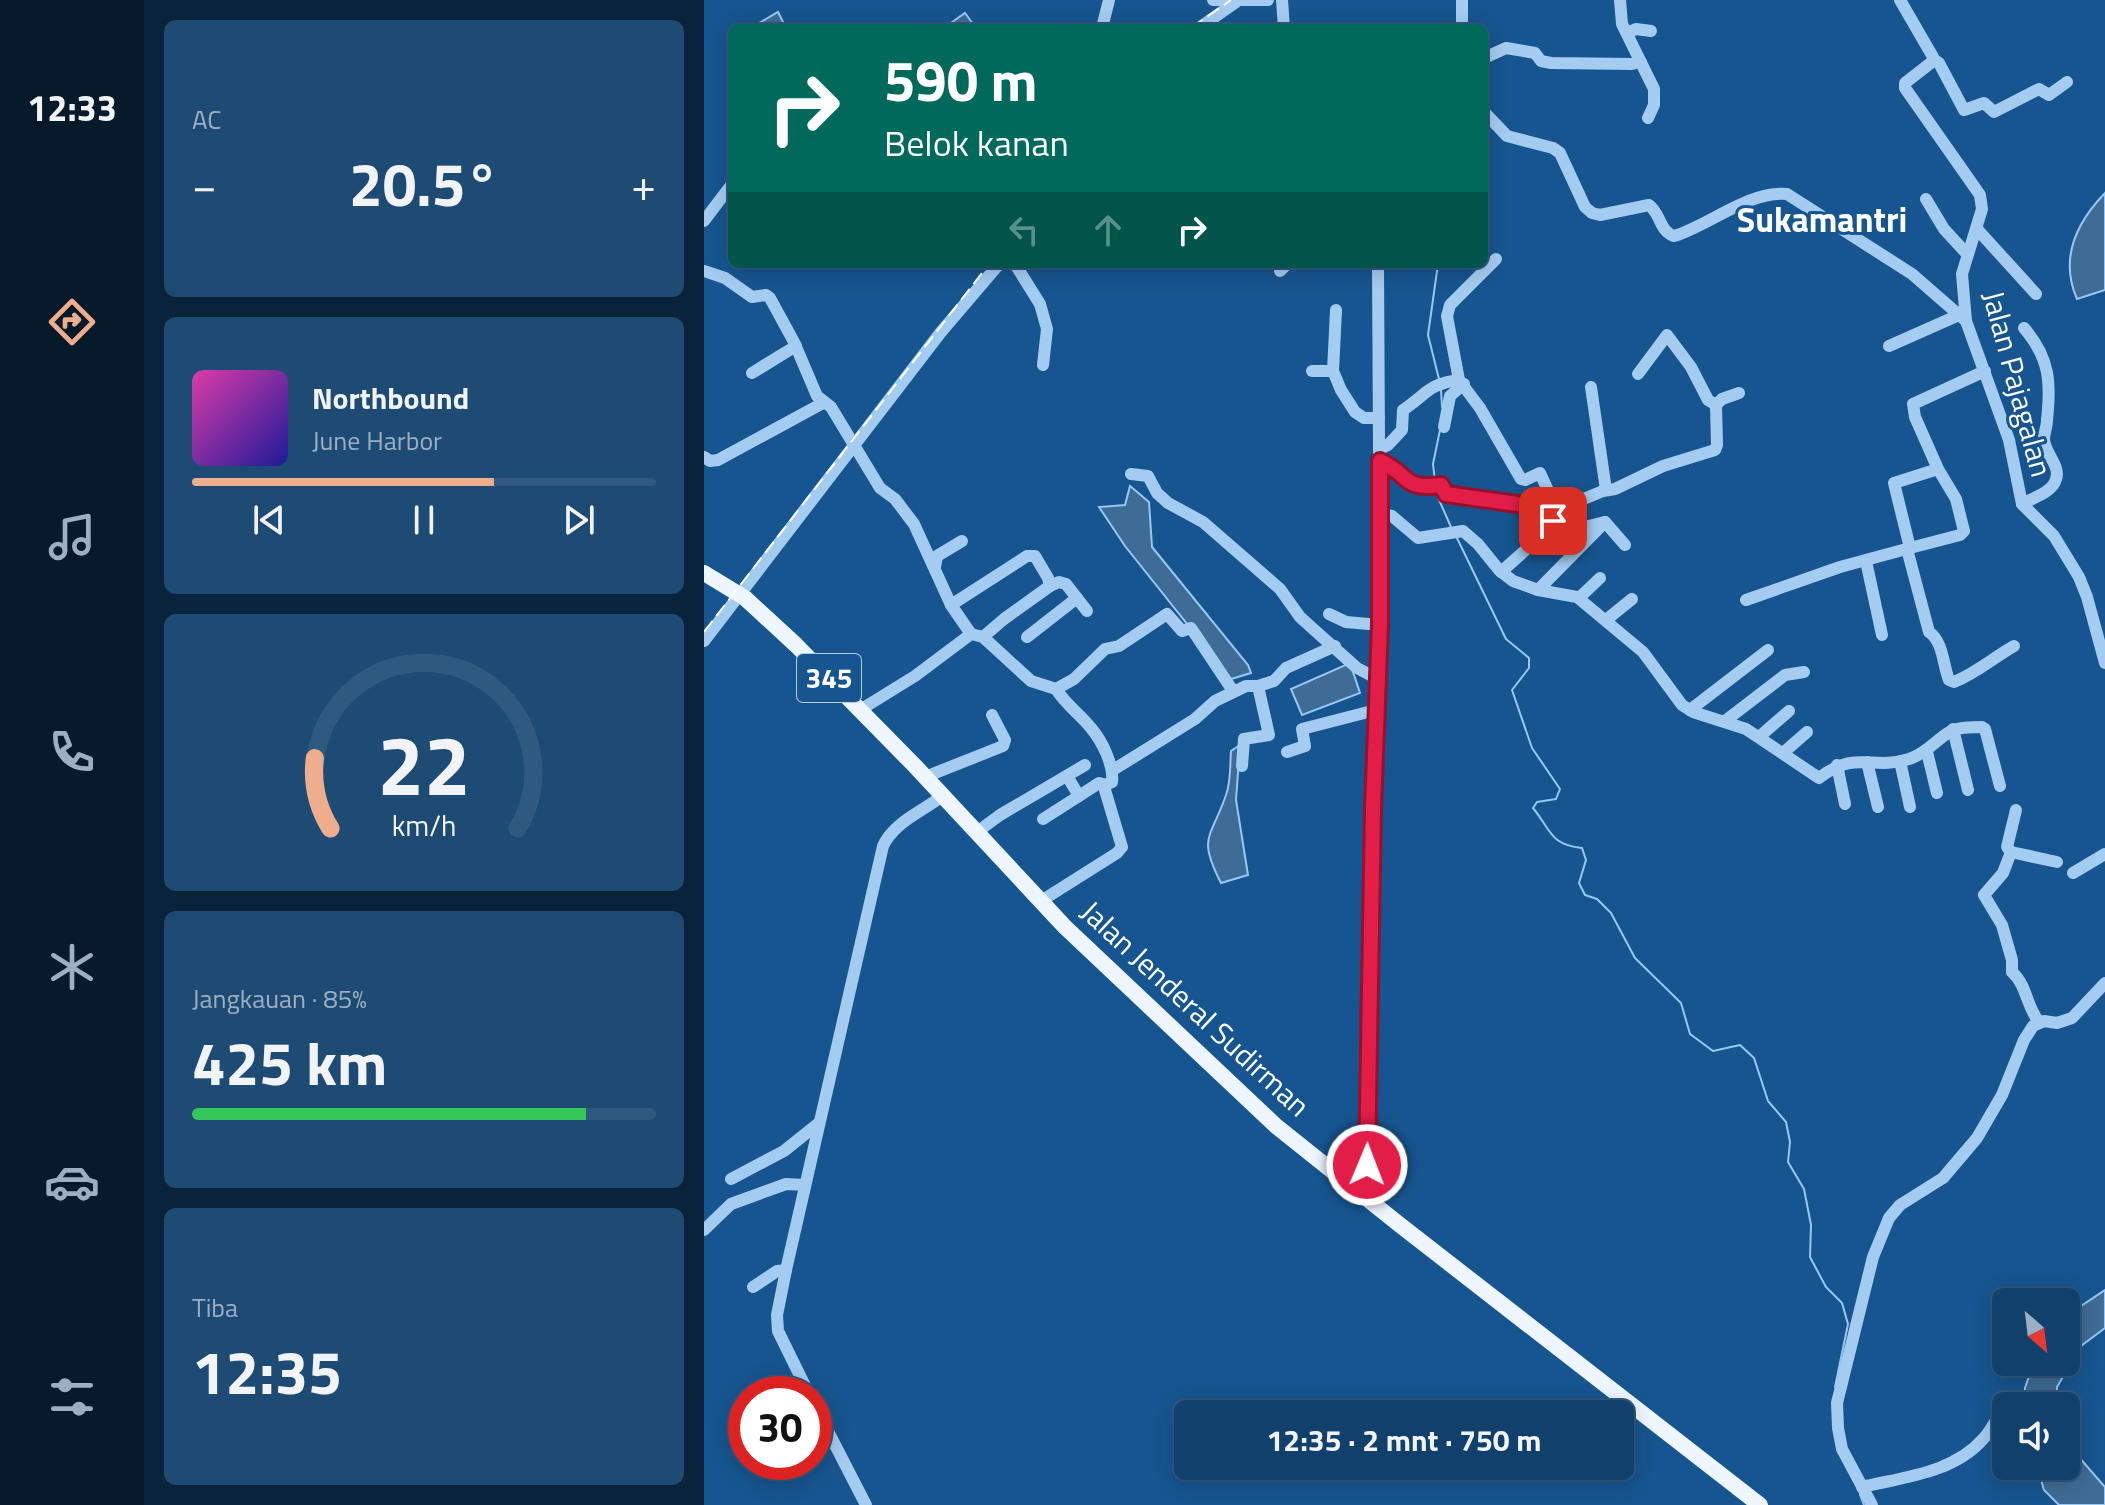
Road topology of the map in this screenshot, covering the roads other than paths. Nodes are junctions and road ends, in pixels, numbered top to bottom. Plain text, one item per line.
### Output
1 (1109, 0) edge
2 (1268, 0) edge
3 (1282, 0) edge
4 (1462, 0) edge
5 (1620, 0) edge
6 (1900, 0) edge
7 (1224, 1) edge
8 (1103, 24) edge
9 (1203, 24) edge
10 (1284, 24) edge
11 (1462, 24) edge
12 (1651, 31) dead end
13 (1627, 33) junction
14 (1488, 56) edge
15 (1933, 59) junction
16 (1641, 62) junction
17 (2067, 82) dead end
18 (1488, 116) edge
19 (1648, 118) dead end
20 (728, 189) edge
21 (1926, 199) dead end
22 (704, 221) edge
23 (1977, 229) junction
24 (1967, 254) junction
25 (1496, 259) dead end
26 (1488, 267) edge
27 (996, 268) edge
28 (1018, 268) edge
29 (1378, 268) edge
30 (1487, 268) edge
31 (704, 271) edge
32 (738, 288) junction
33 (2036, 294) dead end
34 (728, 299) dead end
35 (1336, 310) dead end
36 (1963, 318) junction
37 (2024, 328) dead end
38 (796, 346) junction
39 (1889, 346) dead end
40 (1043, 365) dead end
41 (1312, 371) dead end
42 (1333, 371) junction
43 (1985, 371) junction
44 (752, 373) dead end
45 (1638, 374) dead end
46 (1451, 382) junction
47 (1591, 387) dead end
48 (1739, 393) dead end
49 (823, 403) junction
50 (1716, 405) junction
51 (1379, 418) junction
52 (1444, 427) dead end
53 (855, 445) junction
54 (1380, 455) junction
55 (704, 457) edge
56 (1938, 469) junction
57 (1131, 474) dead end
58 (1606, 490) junction
59 (2022, 504) junction
60 (1557, 510) junction
61 (1380, 514) junction
62 (1605, 522) junction
63 (962, 541) dead end
64 (1625, 545) dead end
65 (1909, 548) junction
66 (1866, 561) junction
67 (935, 567) junction
68 (1501, 572) junction
69 (704, 573) edge
70 (1600, 578) dead end
71 (1050, 586) junction
72 (1538, 590) junction
73 (739, 595) junction
74 (1077, 598) junction
75 (1579, 598) junction
76 (1632, 599) dead end
77 (1746, 600) dead end
78 (951, 605) junction
79 (1087, 611) dead end
80 (1329, 614) dead end
81 (1606, 620) junction
82 (1380, 625) junction
83 (1882, 635) dead end
84 (977, 636) junction
85 (1027, 637) dead end
86 (704, 641) edge
87 (1335, 646) junction
88 (2014, 646) dead end
89 (1768, 650) dead end
90 (2105, 663) edge
91 (1804, 672) dead end
92 (1376, 678) junction
93 (1258, 686) junction
94 (1056, 689) junction
95 (1233, 691) junction
96 (860, 710) junction
97 (1376, 710) junction
98 (1690, 710) junction
99 (1789, 711) dead end
100 (992, 715) dead end
101 (1725, 721) junction
102 (1953, 729) junction
103 (1807, 732) dead end
104 (1759, 737) junction
105 (1287, 752) dead end
106 (1927, 752) junction
107 (1783, 753) junction
108 (1900, 761) junction
109 (1867, 762) junction
110 (1085, 765) dead end
111 (1837, 765) junction
112 (1242, 766) dead end
113 (1113, 770) junction
114 (1067, 776) junction
115 (925, 777) junction
116 (1819, 778) junction
117 (1105, 785) junction
118 (2000, 786) dead end
119 (1968, 790) dead end
120 (1937, 793) dead end
121 (1822, 794) dead end
122 (942, 796) junction
123 (1079, 796) junction
124 (1845, 804) dead end
125 (1878, 807) dead end
126 (1910, 807) dead end
127 (2016, 810) dead end
128 (1043, 819) dead end
129 (977, 832) junction
130 (2011, 852) junction
131 (2105, 854) edge
132 (2057, 862) dead end
133 (2073, 873) dead end
134 (1041, 901) junction
135 (2105, 983) edge
136 (2039, 1022) junction
137 (819, 1123) junction
138 (1367, 1165) junction
139 (731, 1179) dead end
140 (1347, 1181) junction
141 (805, 1185) junction
142 (1379, 1208) junction
143 (704, 1230) edge
144 (786, 1270) junction
145 (753, 1287) dead end
146 (800, 1376) edge
147 (1992, 1426) edge
148 (832, 1439) edge
149 (1862, 1487) junction
150 (866, 1505) edge
151 (1760, 1505) edge
152 (1872, 1505) edge

1 - 8 street
2 - 7 street
3 - 10 street
4 - 11 street
5 - 13 street
6 - 15 street
7 - 9 street
12 - 13 street
13 - 16 street
14 - 16 street
15 - 17 street
15 - 23 street, Jalan Pajagalan
16 - 19 street
18 - 36 street
20 - 22 street
21 - 24 street
23 - 24 street, Jalan Pajagalan
23 - 33 street
24 - 36 street, Jalan Pajagalan
25 - 26 street
27 - 53 street
28 - 40 street
29 - 51 street
30 - 46 street
31 - 32 street
32 - 34 street
32 - 38 street
35 - 42 street
36 - 39 street
36 - 43 street, Jalan Pajagalan
37 - 59 street
38 - 44 street
38 - 49 street
41 - 42 street
42 - 51 street
43 - 56 street
43 - 59 street, Jalan Pajagalan
45 - 50 street
46 - 52 street
46 - 54 street
46 - 60 street
47 - 58 street
48 - 50 street
49 - 53 street
49 - 55 street
50 - 58 street
51 - 54 street
53 - 67 street
53 - 73 street
54 - 60 street
54 - 61 street
56 - 65 street
56 - 65 street
57 - 87 street
58 - 60 street
59 - 90 street, Jalan Pajagalan
61 - 68 street
61 - 82 street
62 - 64 street
62 - 68 street
62 - 72 street
63 - 67 street
65 - 66 street
65 - 88 street
66 - 77 street
66 - 83 street
67 - 78 street
68 - 72 street
69 - 73 main road, Jalan Jenderal Sudirman / 345
70 - 75 street
71 - 74 street
71 - 78 street
71 - 84 street
72 - 75 street
73 - 86 street
73 - 96 main road, Jalan Jenderal Sudirman / 345
74 - 79 street
74 - 85 street
75 - 81 street
76 - 81 street
78 - 84 street
80 - 82 street
81 - 98 street
82 - 92 street
84 - 94 street
84 - 96 street
87 - 92 street
87 - 93 street
89 - 98 street
91 - 101 street
92 - 97 street
93 - 95 street
93 - 112 street
94 - 95 street
94 - 113 street
95 - 113 street
96 - 115 main road, Jalan Jenderal Sudirman / 345
97 - 105 street
97 - 138 street
98 - 101 street
99 - 104 street
100 - 115 street
101 - 104 street
102 - 106 street
102 - 118 street
102 - 119 street
103 - 107 street
104 - 107 street
106 - 108 street
106 - 120 street
107 - 116 street
108 - 109 street
108 - 126 street
109 - 111 street
109 - 125 street
110 - 114 street
111 - 116 street
111 - 124 street
113 - 117 street
114 - 123 street
114 - 129 street
115 - 122 main road, Jalan Jenderal Sudirman / 345
116 - 121 street
117 - 123 street
117 - 134 street
122 - 129 main road, Jalan Jenderal Sudirman / 345
122 - 137 street
123 - 128 street
127 - 130 street
129 - 134 main road, Jalan Jenderal Sudirman / 345
130 - 132 street
130 - 136 street
131 - 133 street
134 - 140 main road, Jalan Jenderal Sudirman / 345
135 - 136 street
136 - 149 street
137 - 139 street
137 - 141 street
138 - 140 street
138 - 142 street
140 - 142 main road, Jalan Jenderal Sudirman / 345
141 - 143 street
141 - 144 street
142 - 151 main road, Jalan Jenderal Sudirman / 345
144 - 145 street
144 - 146 street
147 - 149 street
148 - 150 street
149 - 152 street

